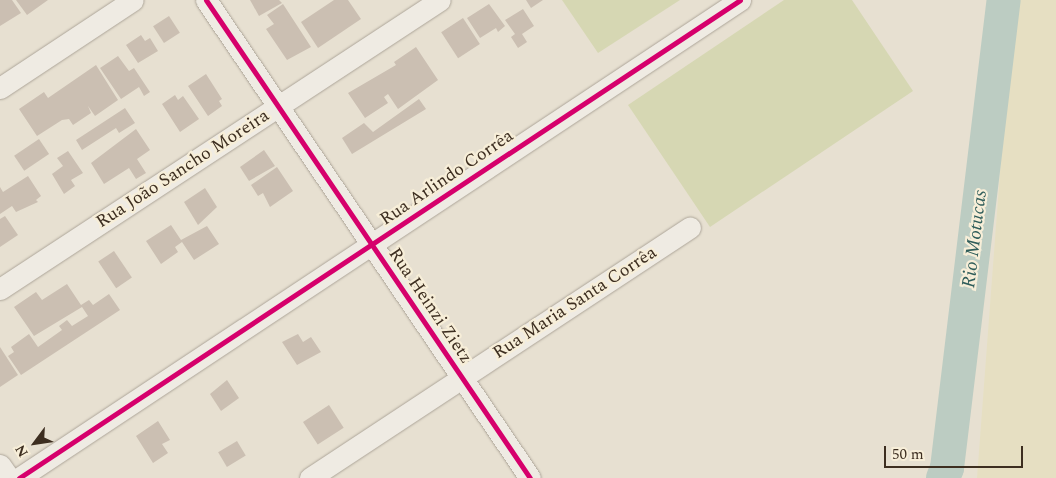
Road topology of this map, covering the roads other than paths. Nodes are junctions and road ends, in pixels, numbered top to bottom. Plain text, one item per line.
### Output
1 (133, 0) edge
2 (206, 0) edge
3 (440, 0) edge
4 (740, 0) edge
5 (0, 88) edge
6 (278, 107) junction
7 (690, 227) dead end
8 (371, 244) junction
9 (0, 289) edge
10 (462, 377) junction
11 (0, 465) edge
12 (9, 478) edge
13 (19, 478) edge
14 (310, 478) edge
15 (530, 478) edge

1 - 5 street
2 - 6 street, Rua Heinzi Zietz
3 - 6 street, Rua João Sancho Moreira
4 - 8 street, Rua Arlindo Corrêa
6 - 8 street, Rua Heinzi Zietz
6 - 9 street, Rua João Sancho Moreira
7 - 10 street, Rua Maria Santa Corrêa
8 - 10 street, Rua Heinzi Zietz
8 - 13 street, Rua Arlindo Corrêa
10 - 14 street, Rua Maria Santa Corrêa
10 - 15 street, Rua Heinzi Zietz
11 - 12 street

